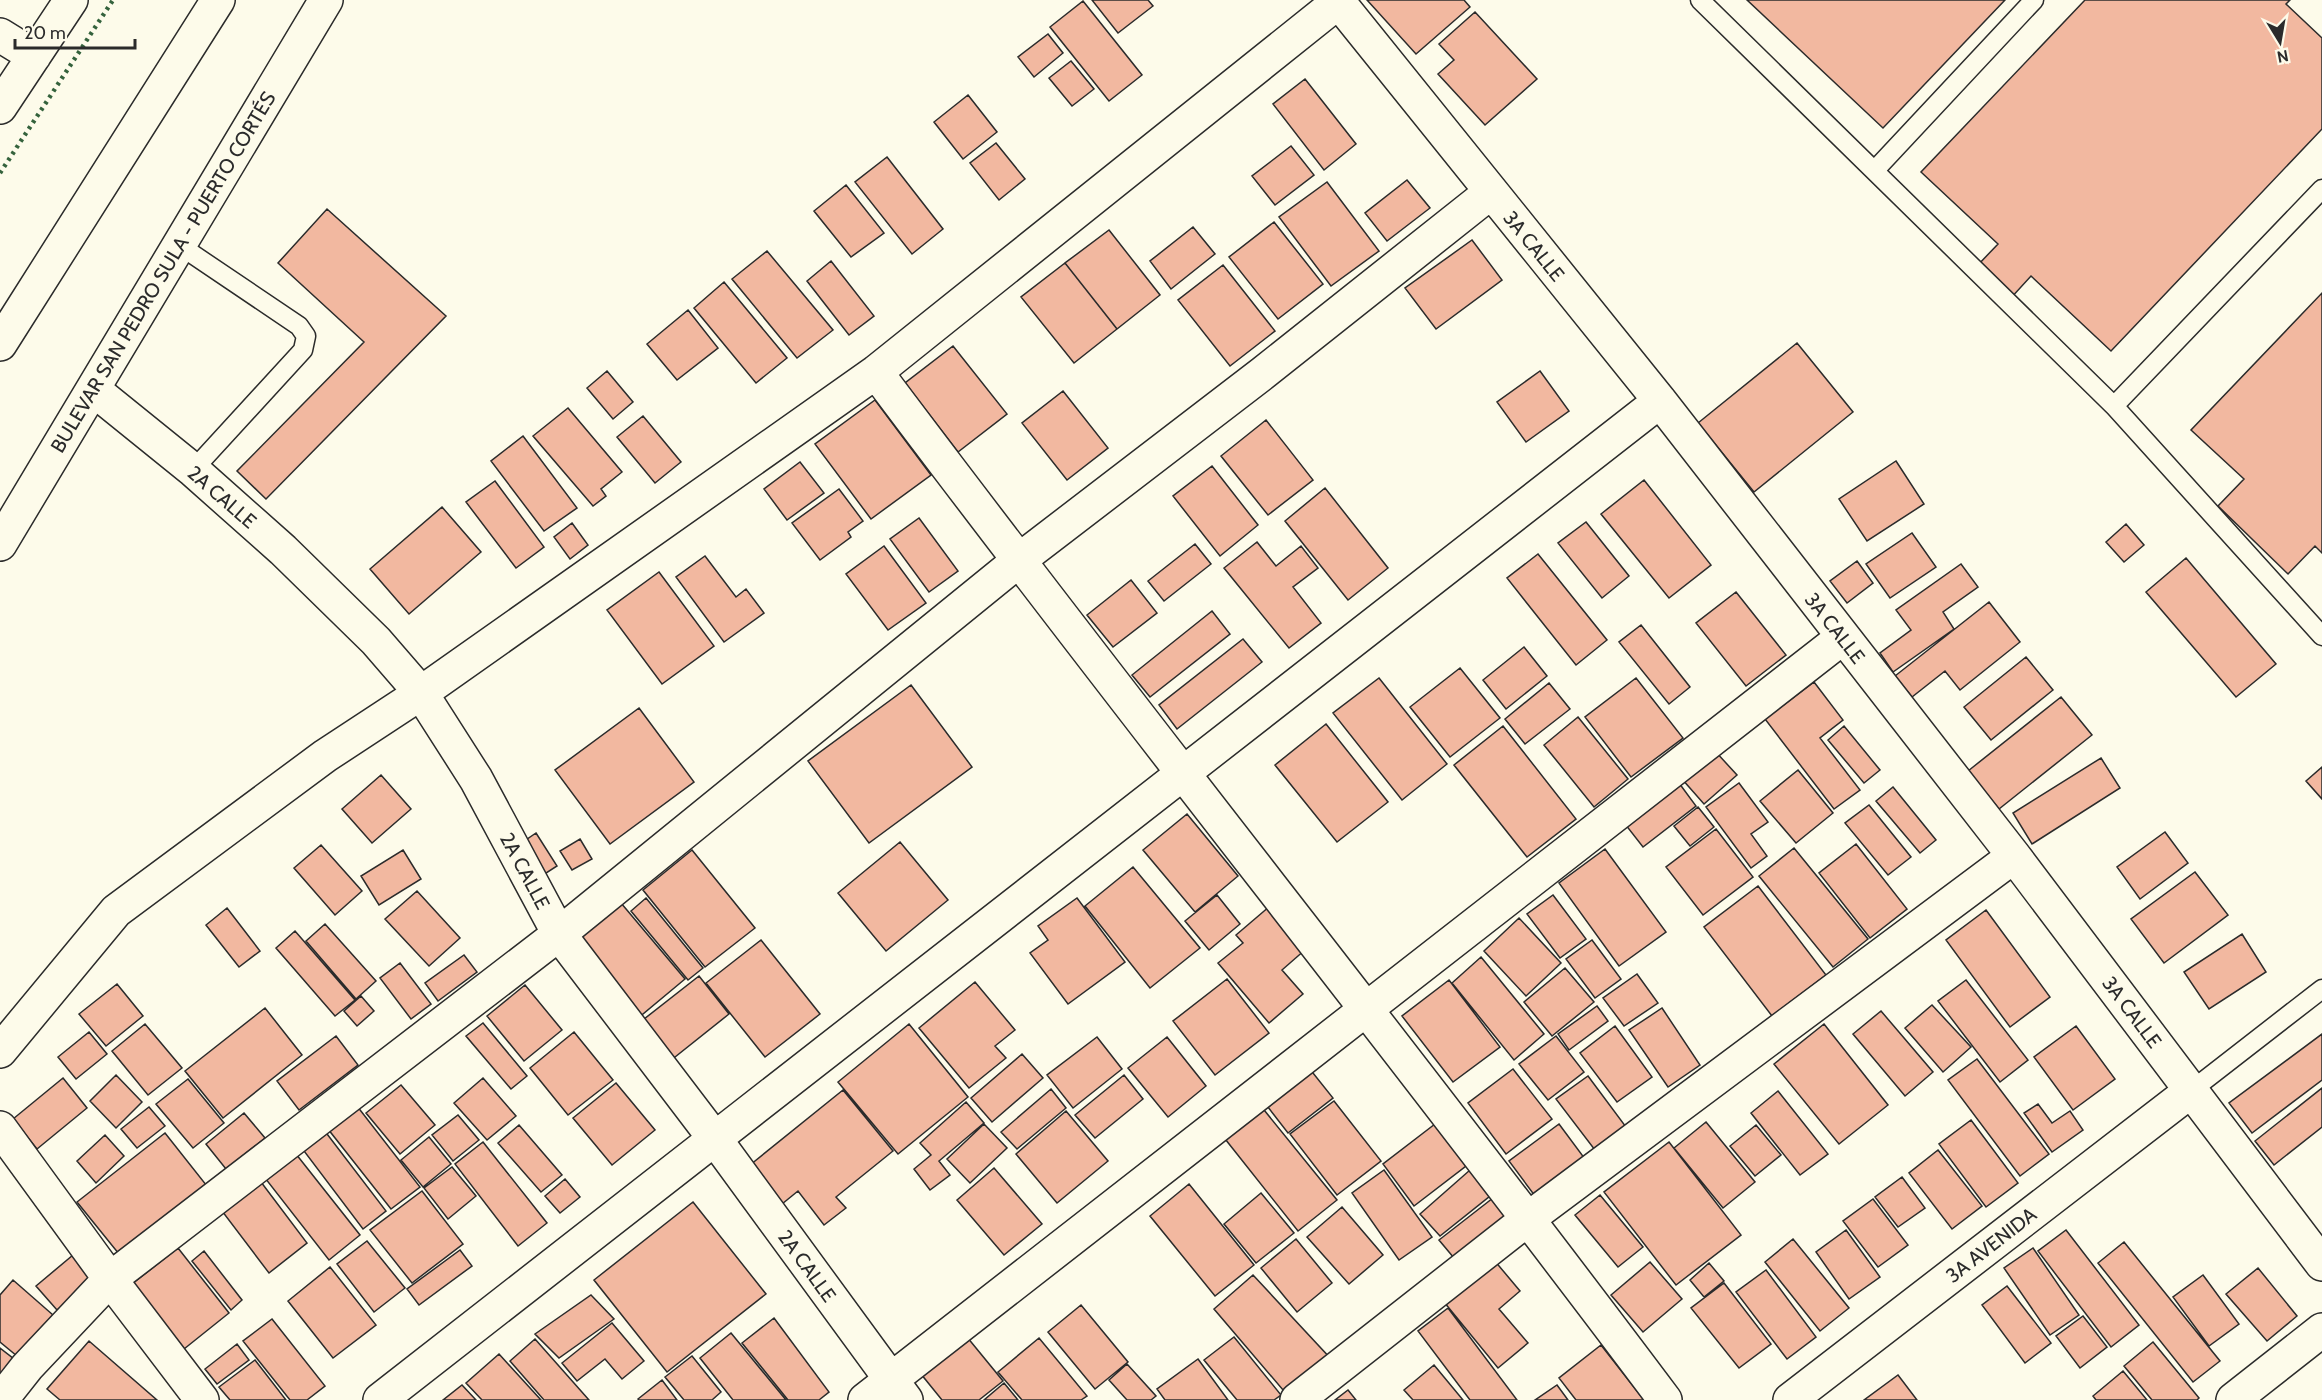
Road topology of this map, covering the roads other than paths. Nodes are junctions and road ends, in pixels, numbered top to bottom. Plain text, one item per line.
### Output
1 (71, 0) edge
2 (218, 0) edge
3 (326, 0) edge
4 (1700, 0) edge
5 (2034, 0) edge
6 (1338, 1) edge
7 (0, 35) edge
8 (34, 56) junction
9 (0, 107) edge
10 (1875, 170) junction
11 (2322, 189) edge
12 (1491, 192) junction
13 (179, 245) junction
14 (0, 344) edge
15 (876, 372) junction
16 (94, 390) junction
17 (1660, 401) junction
18 (2114, 406) junction
19 (192, 470) junction
20 (0, 544) edge
21 (1018, 561) junction
22 (2322, 636) edge
23 (1842, 638) junction
24 (421, 693) junction
25 (1184, 774) junction
26 (2014, 856) junction
27 (559, 934) junction
28 (2322, 989) edge
29 (1365, 1008) junction
30 (0, 1051) edge
31 (2192, 1090) junction
32 (0, 1128) edge
33 (715, 1139) junction
34 (1529, 1218) junction
35 (2322, 1264) edge
36 (110, 1279) junction
37 (2322, 1330) edge
38 (898, 1390) edge
39 (1, 1400) edge
40 (202, 1400) edge
41 (380, 1400) edge
42 (865, 1400) edge
43 (1297, 1400) edge
44 (1665, 1400) edge
45 (1790, 1400) edge
46 (2234, 1400) edge

1 - 8 main road
2 - 14 main road
3 - 13 main road, BULEVAR SAN PEDRO SULA - PUERTO CORTÉS
4 - 10 lane
5 - 10 lane
6 - 12 main road, 3A CALLE
6 - 15 main road
7 - 8 main road
8 - 9 main road
10 - 18 lane
11 - 18 lane
12 - 17 main road, 3A CALLE
12 - 21 main road
13 - 16 main road, BULEVAR SAN PEDRO SULA - PUERTO CORTÉS
13 - 19 lane
15 - 21 main road
15 - 24 main road
16 - 19 main road, 2A CALLE
16 - 20 main road, BULEVAR SAN PEDRO SULA - PUERTO CORTÉS
17 - 23 main road, 3A CALLE
17 - 25 main road
18 - 22 lane
19 - 24 main road, 2A CALLE
21 - 25 main road
21 - 27 main road
23 - 26 main road, 3A CALLE
23 - 29 main road
24 - 27 main road, 2A CALLE
24 - 30 main road
25 - 29 main road
25 - 33 main road
26 - 31 main road, 3A CALLE
26 - 34 main road
27 - 33 main road, 2A CALLE
27 - 36 main road
28 - 31 lane
29 - 34 main road
29 - 38 main road
31 - 35 main road, 3A CALLE
31 - 45 main road, 3A AVENIDA
32 - 36 main road
33 - 38 main road, 2A CALLE
33 - 41 main road
34 - 43 main road
34 - 44 main road
36 - 39 main road
36 - 40 main road
37 - 46 main road
38 - 42 main road

